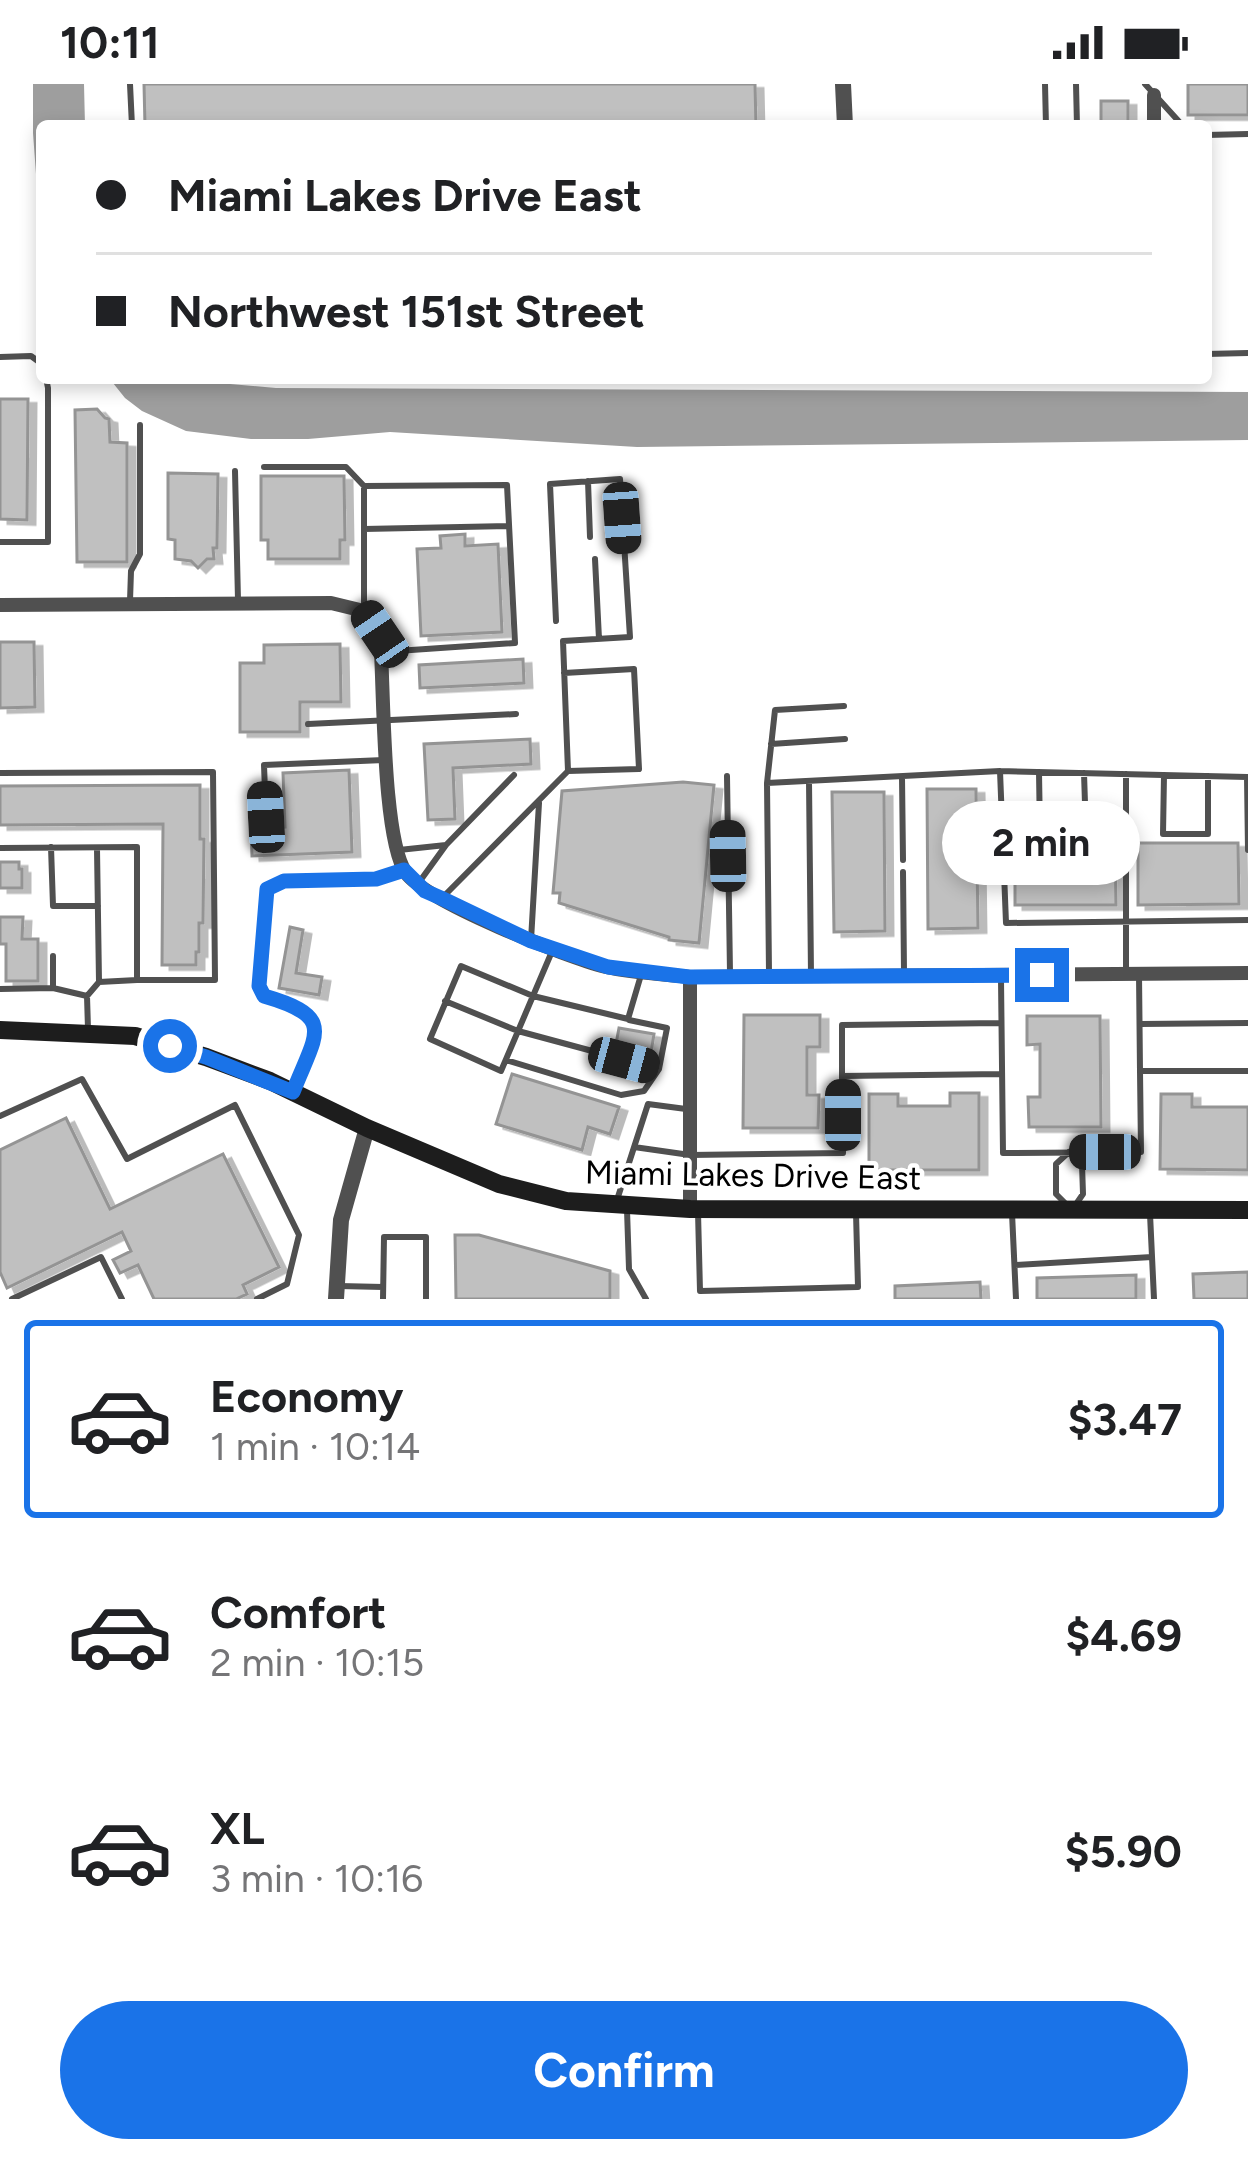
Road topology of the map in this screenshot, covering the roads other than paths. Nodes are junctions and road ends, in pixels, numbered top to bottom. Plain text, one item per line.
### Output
1 (130, 84) edge
2 (844, 84) edge
3 (1046, 84) edge
4 (1076, 84) edge
5 (1150, 90) edge
6 (132, 120) edge
7 (845, 120) edge
8 (1046, 120) edge
9 (1077, 120) edge
10 (1153, 120) edge
11 (1178, 120) edge
12 (1248, 134) edge
13 (1212, 135) edge
14 (1248, 353) edge
15 (1212, 354) edge
16 (0, 356) edge
17 (36, 360) edge
18 (47, 384) edge
19 (140, 425) dead end
20 (264, 467) dead end
21 (235, 471) dead end
22 (589, 482) junction
23 (364, 486) junction
24 (509, 526) junction
25 (364, 530) junction
26 (590, 536) dead end
27 (0, 542) edge
28 (595, 559) dead end
29 (130, 604) junction
30 (238, 604) junction
31 (0, 605) edge
32 (364, 611) junction
33 (556, 621) dead end
34 (599, 639) junction
35 (381, 652) junction
36 (564, 673) junction
37 (844, 706) dead end
38 (516, 714) dead end
39 (385, 720) junction
40 (308, 724) dead end
41 (845, 739) dead end
42 (771, 744) junction
43 (387, 760) junction
44 (568, 771) junction
45 (1000, 771) junction
46 (1039, 772) junction
47 (0, 773) edge
48 (1084, 773) junction
49 (1126, 774) junction
50 (514, 775) dead end
51 (1163, 775) junction
52 (727, 776) dead end
53 (1208, 776) junction
54 (902, 777) junction
55 (808, 781) junction
56 (767, 783) junction
57 (539, 800) junction
58 (266, 817) dead end
59 (446, 845) junction
60 (97, 847) junction
61 (0, 848) edge
62 (51, 848) junction
63 (399, 850) junction
64 (1248, 850) edge
65 (903, 860) dead end
66 (404, 870) junction
67 (903, 872) dead end
68 (418, 884) junction
69 (441, 898) junction
70 (98, 906) junction
71 (1248, 920) edge
72 (1126, 921) junction
73 (531, 941) junction
74 (553, 949) junction
75 (52, 956) dead end
76 (642, 971) junction
77 (1248, 973) edge
78 (1132, 974) junction
79 (904, 975) junction
80 (1000, 975) junction
81 (730, 976) junction
82 (769, 976) junction
83 (811, 976) junction
84 (689, 977) junction
85 (137, 980) junction
86 (99, 982) junction
87 (53, 988) junction
88 (0, 989) edge
89 (87, 996) junction
90 (533, 996) junction
91 (445, 1001) junction
92 (628, 1019) junction
93 (1001, 1023) junction
94 (1248, 1023) edge
95 (1140, 1024) junction
96 (0, 1030) edge
97 (518, 1030) junction
98 (88, 1032) junction
99 (506, 1060) junction
100 (659, 1069) junction
101 (1140, 1071) junction
102 (1248, 1071) edge
103 (1002, 1074) junction
104 (842, 1076) junction
105 (293, 1092) junction
106 (690, 1109) junction
107 (0, 1116) edge
108 (367, 1128) junction
109 (634, 1147) junction
110 (1069, 1152) junction
111 (690, 1155) junction
112 (621, 1206) junction
113 (694, 1209) junction
114 (856, 1209) junction
115 (1012, 1210) junction
116 (1072, 1210) junction
117 (1150, 1210) junction
118 (1248, 1210) edge
119 (1152, 1257) junction
120 (1015, 1265) junction
121 (383, 1287) junction
122 (335, 1293) edge
123 (700, 1295) edge
124 (12, 1299) edge
125 (122, 1299) edge
126 (256, 1299) edge
127 (383, 1299) edge
128 (425, 1299) edge
129 (646, 1299) edge
130 (1016, 1299) edge
131 (1154, 1299) edge

1 - 6 lane
2 - 7 street
3 - 8 lane
4 - 9 lane
5 - 10 street
5 - 11 lane
12 - 13 lane
14 - 15 lane
16 - 17 lane
18 - 27 lane
19 - 29 lane
20 - 23 lane
21 - 30 lane
22 - 26 lane
22 - 33 lane
22 - 34 lane
23 - 24 lane
23 - 25 lane
24 - 25 lane
24 - 35 lane
25 - 32 lane
28 - 34 lane
29 - 30 street
29 - 31 street
30 - 32 street
32 - 35 street
34 - 36 lane
35 - 39 street
36 - 44 lane
36 - 44 lane
37 - 42 lane
38 - 39 lane
39 - 40 lane
39 - 43 street
41 - 42 lane
42 - 56 lane
43 - 58 lane
43 - 63 street
44 - 57 lane
45 - 46 lane
45 - 54 lane
45 - 72 lane
46 - 48 lane
46 - 48 lane
47 - 85 lane
48 - 49 lane
49 - 51 lane
49 - 72 lane
50 - 59 lane
51 - 53 lane
51 - 53 lane
52 - 81 lane
53 - 64 lane
54 - 55 lane
54 - 65 lane
55 - 56 lane
55 - 83 lane
56 - 82 lane
57 - 69 lane
57 - 73 lane
59 - 63 lane
59 - 68 lane
60 - 62 lane
60 - 70 lane
60 - 85 lane
61 - 62 lane
62 - 70 lane
63 - 66 street
66 - 68 street
66 - 105 lane
67 - 79 lane
68 - 69 street
69 - 73 street
70 - 86 lane
71 - 72 lane
72 - 78 lane
73 - 74 street
74 - 76 street
74 - 90 lane
75 - 87 lane
76 - 84 street
76 - 92 lane
77 - 78 street
78 - 80 street
78 - 95 lane
79 - 80 street
79 - 83 street
80 - 93 lane
81 - 82 street
81 - 84 street
82 - 83 street
84 - 106 street
85 - 86 lane
86 - 89 lane
87 - 88 lane
87 - 89 lane
89 - 98 lane
90 - 91 lane
90 - 92 lane
90 - 97 lane
91 - 97 lane
91 - 99 lane
92 - 100 lane
93 - 103 lane
93 - 104 lane
94 - 95 lane
95 - 101 lane
96 - 98 main road, Miami Lakes Drive East
97 - 99 lane
97 - 100 lane
98 - 105 main road, Miami Lakes Drive East
99 - 100 lane
101 - 102 lane
101 - 110 lane
103 - 104 lane
103 - 110 lane
104 - 111 lane
105 - 108 main road, Miami Lakes Drive East
106 - 109 lane
106 - 111 street
107 - 126 lane
108 - 112 main road, Miami Lakes Drive East
108 - 122 street
109 - 111 lane
109 - 112 lane
110 - 116 lane
110 - 116 lane
111 - 113 street
112 - 113 main road, Miami Lakes Drive East
112 - 129 lane
113 - 114 main road, Miami Lakes Drive East
113 - 123 lane
114 - 115 main road, Miami Lakes Drive East
114 - 123 lane
115 - 116 main road, Miami Lakes Drive East
115 - 120 lane
116 - 117 main road, Miami Lakes Drive East
117 - 118 main road, Miami Lakes Drive East
117 - 119 lane
119 - 120 lane
119 - 131 lane
120 - 130 lane
121 - 122 lane
121 - 127 lane
121 - 128 lane
124 - 125 lane

